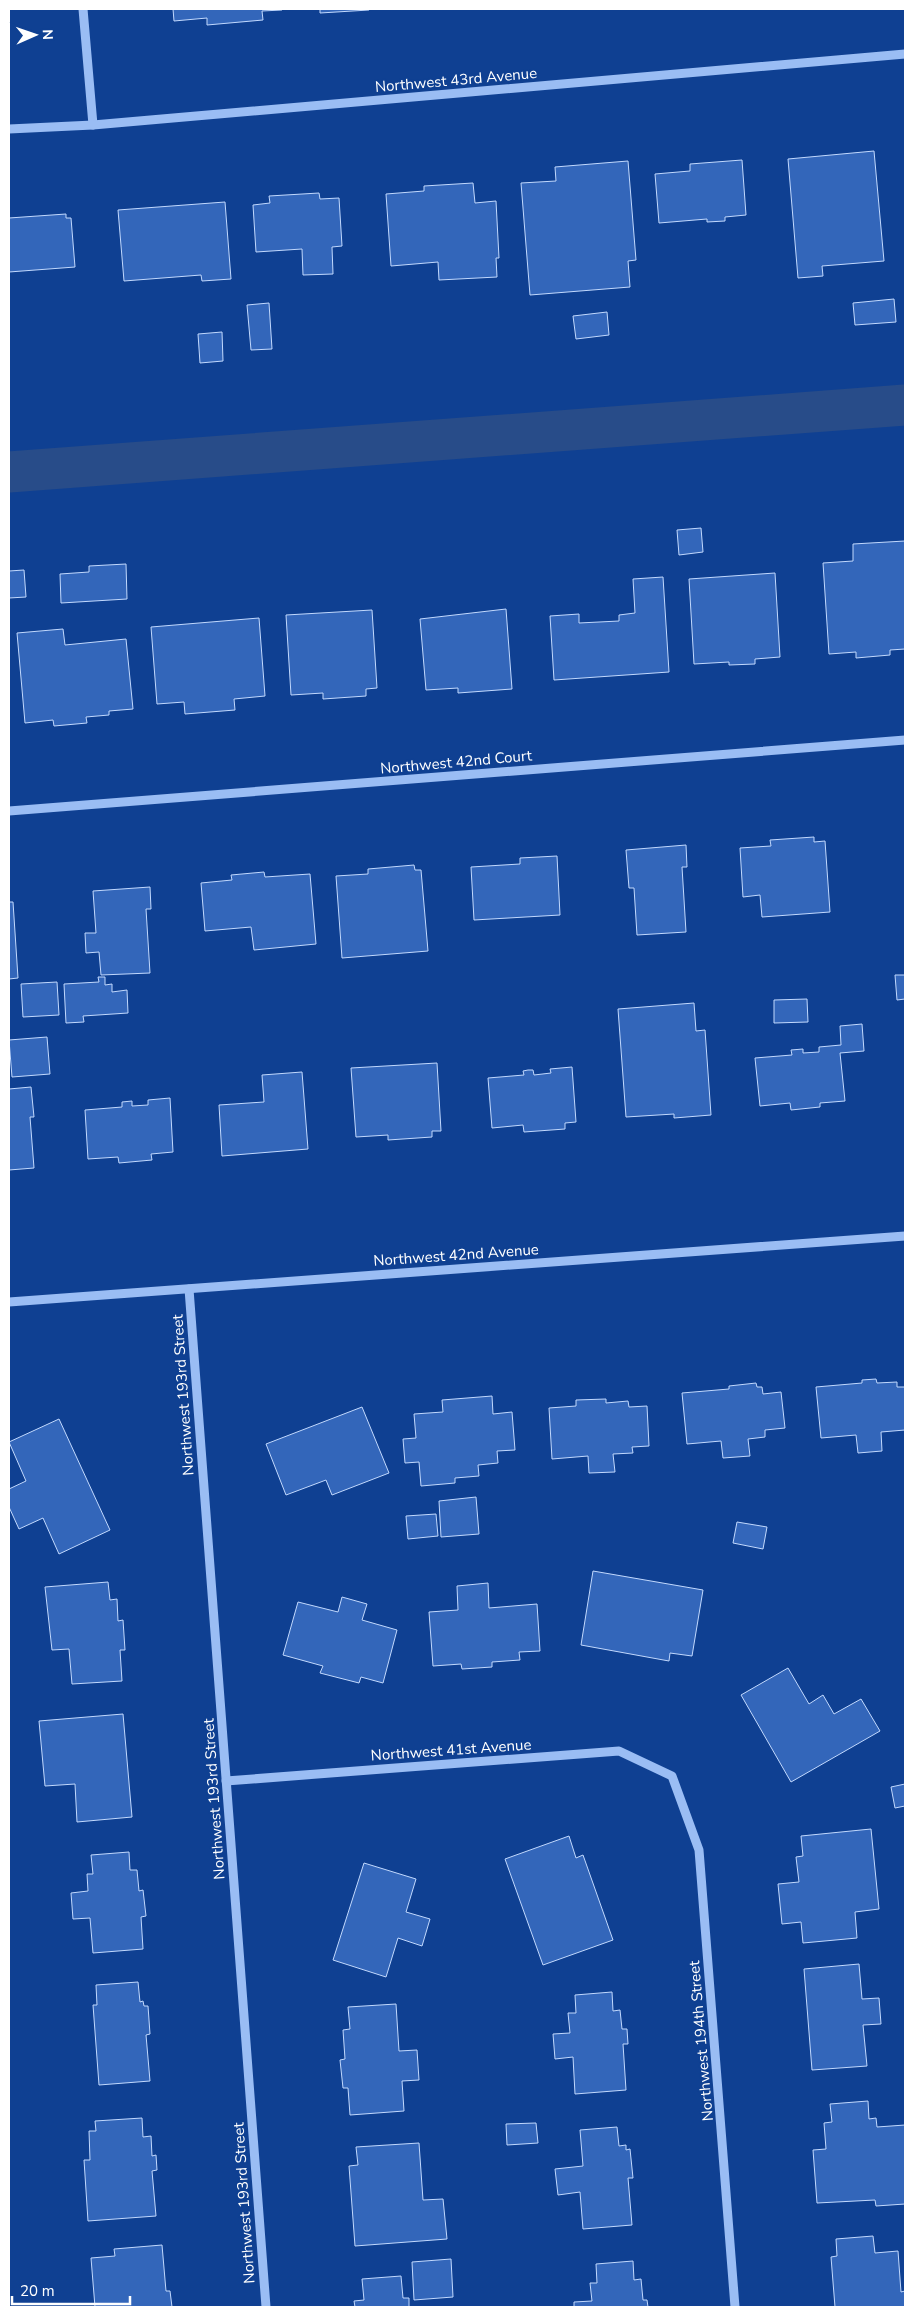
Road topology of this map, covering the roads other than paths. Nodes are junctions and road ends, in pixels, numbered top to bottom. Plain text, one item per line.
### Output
1 (83, 9) edge
2 (905, 54) edge
3 (93, 125) junction
4 (9, 129) edge
5 (905, 740) edge
6 (9, 812) edge
7 (905, 1236) edge
8 (189, 1289) junction
9 (9, 1302) edge
10 (672, 1776) joint
11 (226, 1781) junction
12 (266, 2307) edge
13 (735, 2307) edge

1 - 3 street
2 - 3 street, Northwest 43rd Avenue
3 - 4 street, Northwest 43rd Avenue
5 - 6 street, Northwest 42nd Court
7 - 8 street, Northwest 42nd Avenue
8 - 9 street, Northwest 42nd Avenue
8 - 11 street, Northwest 193rd Street
10 - 11 street, Northwest 41st Avenue
10 - 13 street, Northwest 194th Street
11 - 12 street, Northwest 193rd Street

